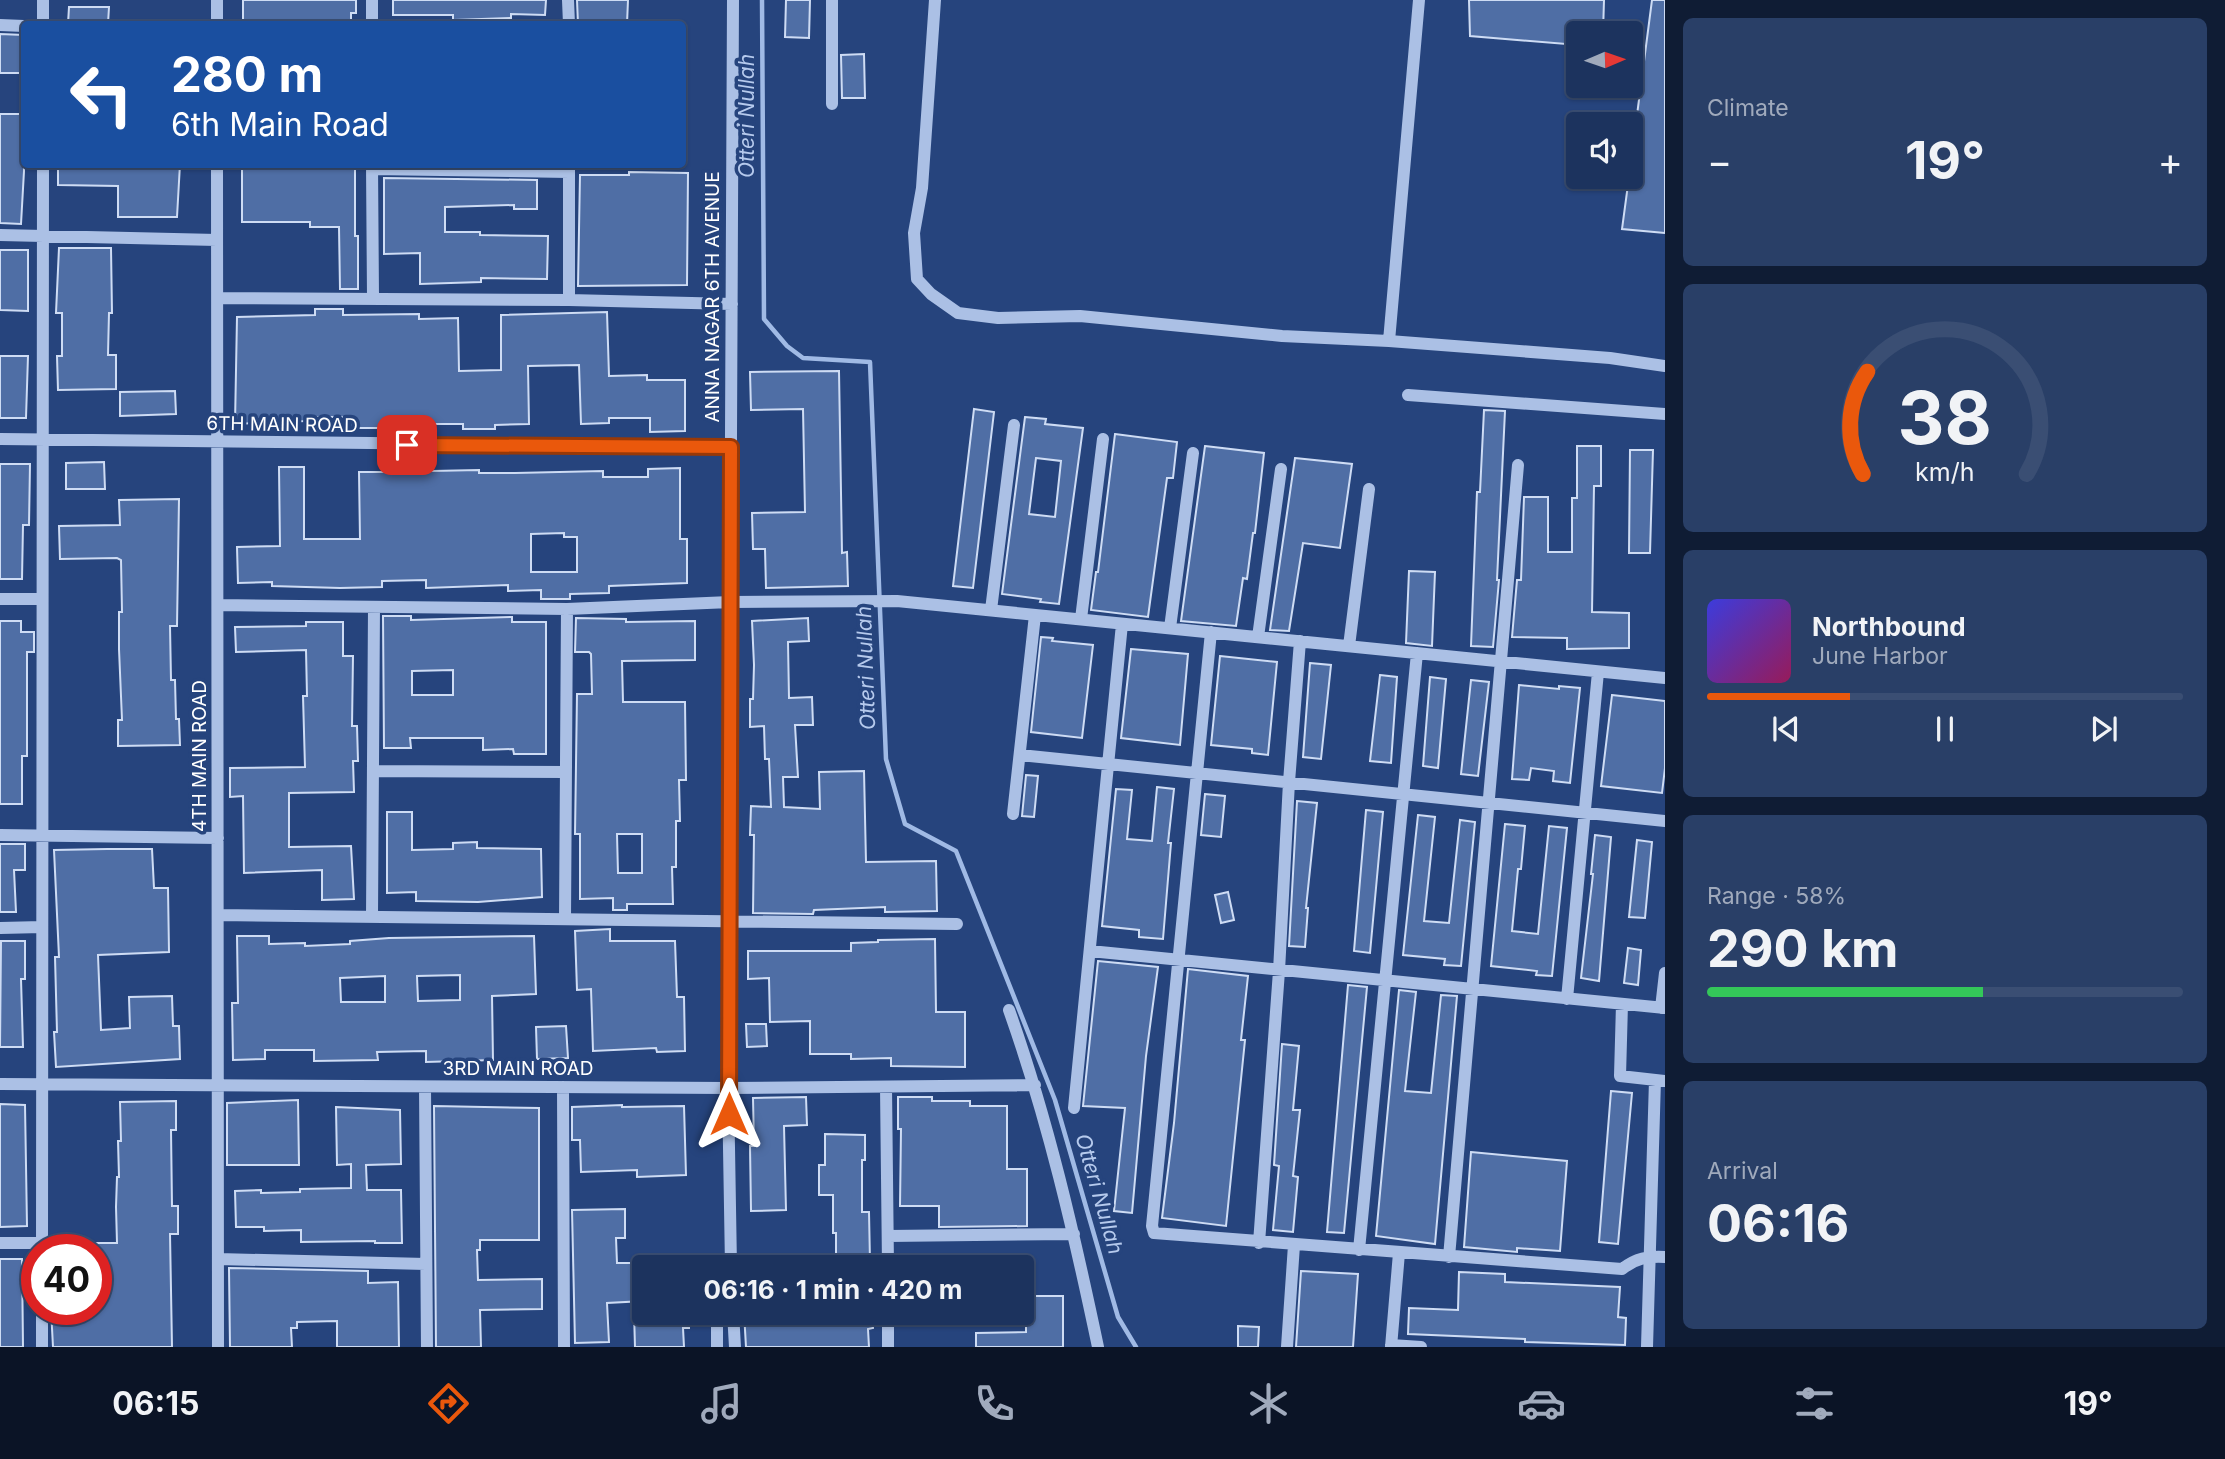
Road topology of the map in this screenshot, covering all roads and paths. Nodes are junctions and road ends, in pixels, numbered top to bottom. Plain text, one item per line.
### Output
1 (43, 0) edge
2 (217, 0) edge
3 (372, 0) edge
4 (568, 0) edge
5 (733, 0) edge
6 (832, 0) edge
7 (935, 0) edge
8 (1419, 0) edge
9 (43, 21) edge
10 (217, 21) edge
11 (372, 21) edge
12 (569, 21) edge
13 (0, 26) edge
14 (21, 26) edge
15 (832, 104) dead end
16 (43, 168) edge
17 (217, 168) edge
18 (372, 168) edge
19 (569, 168) edge
20 (0, 235) edge
21 (43, 235) junction
22 (217, 240) junction
23 (218, 298) junction
24 (373, 298) junction
25 (569, 300) junction
26 (732, 304) junction
27 (1389, 341) junction
28 (1665, 366) edge
29 (1408, 395) dead end
30 (1665, 414) edge
31 (1014, 425) dead end
32 (0, 439) edge
33 (43, 439) junction
34 (1103, 439) dead end
35 (218, 443) junction
36 (731, 447) junction
37 (1193, 453) dead end
38 (1518, 465) dead end
39 (1280, 468) dead end
40 (1369, 489) dead end
41 (0, 599) edge
42 (43, 599) junction
43 (730, 602) junction
44 (218, 605) junction
45 (374, 607) junction
46 (567, 609) junction
47 (990, 610) junction
48 (1035, 615) junction
49 (1081, 619) junction
50 (1122, 624) junction
51 (1170, 628) junction
52 (1210, 632) junction
53 (1258, 637) junction
54 (1300, 641) junction
55 (1349, 646) junction
56 (1418, 653) junction
57 (1501, 662) junction
58 (1598, 672) junction
59 (1665, 678) edge
60 (1020, 754) junction
61 (1108, 764) junction
62 (373, 771) junction
63 (566, 772) junction
64 (1197, 773) junction
65 (1289, 782) junction
66 (1404, 794) junction
67 (1489, 803) junction
68 (1585, 813) junction
69 (1013, 814) dead end
70 (1665, 821) edge
71 (42, 834) junction
72 (0, 835) edge
73 (218, 838) junction
74 (218, 915) junction
75 (372, 917) junction
76 (565, 919) junction
77 (729, 921) junction
78 (957, 924) dead end
79 (0, 928) edge
80 (42, 928) junction
81 (1090, 951) junction
82 (1178, 960) junction
83 (1279, 971) junction
84 (1665, 973) edge
85 (1385, 981) junction
86 (1472, 989) junction
87 (1567, 999) junction
88 (1622, 1004) junction
89 (1663, 1008) edge
90 (1009, 1010) dead end
91 (1660, 1081) edge
92 (42, 1083) junction
93 (0, 1084) edge
94 (1035, 1085) junction
95 (218, 1087) junction
96 (425, 1087) junction
97 (563, 1087) junction
98 (886, 1087) junction
99 (729, 1088) junction
100 (1074, 1108) dead end
101 (42, 1234) edge
102 (1074, 1234) junction
103 (888, 1236) junction
104 (0, 1243) edge
105 (1259, 1243) junction
106 (21, 1244) edge
107 (1294, 1245) junction
108 (1359, 1250) junction
109 (1399, 1253) junction
110 (731, 1255) edge
111 (888, 1255) edge
112 (1650, 1256) junction
113 (1449, 1257) junction
114 (1665, 1257) edge
115 (218, 1259) junction
116 (426, 1264) junction
117 (42, 1325) edge
118 (717, 1325) edge
119 (734, 1325) edge
120 (888, 1325) edge
121 (1391, 1346) edge
122 (42, 1347) edge
123 (218, 1347) edge
124 (427, 1347) edge
125 (564, 1347) edge
126 (717, 1347) edge
127 (735, 1347) edge
128 (888, 1347) edge
129 (1098, 1347) edge
130 (1287, 1347) edge
131 (1421, 1347) edge
132 (1647, 1347) edge

1 - 9 street
2 - 10 street
3 - 11 street
4 - 12 street
5 - 26 street, ANNA NAGAR 6TH AVENUE
6 - 15 street
7 - 27 street
8 - 27 street
13 - 14 street
16 - 21 street
17 - 22 street, 4TH MAIN ROAD
18 - 24 street
19 - 25 street
20 - 21 street
21 - 22 street
21 - 33 street
22 - 23 street, 4TH MAIN ROAD
23 - 24 street
23 - 35 street, 4TH MAIN ROAD
24 - 25 street
25 - 26 street
26 - 36 street, ANNA NAGAR 6TH AVENUE
27 - 28 street
29 - 30 street
31 - 47 street
32 - 33 street, 6TH MAIN ROAD
33 - 35 street, 6TH MAIN ROAD
33 - 42 street
34 - 49 street
35 - 36 street, 6TH MAIN ROAD
35 - 44 street, 4TH MAIN ROAD
36 - 43 street, ANNA NAGAR 6TH AVENUE
37 - 51 street
38 - 57 street
39 - 53 street
40 - 55 street
41 - 42 street
42 - 71 street
43 - 46 street
43 - 47 street
43 - 77 street, ANNA NAGAR 6TH AVENUE
44 - 45 street
44 - 73 street, 4TH MAIN ROAD
45 - 46 street
45 - 62 street
46 - 63 street
47 - 48 street
48 - 49 street
48 - 60 street
49 - 50 street
50 - 51 street
50 - 61 street
51 - 52 street
52 - 53 street
52 - 64 street
53 - 54 street
54 - 55 street
54 - 65 street
55 - 56 street
56 - 57 street
56 - 66 street
57 - 58 street
57 - 67 street
58 - 59 street
58 - 68 street
60 - 61 street
60 - 69 street
61 - 64 street
61 - 81 street
62 - 63 street
62 - 75 street
63 - 76 street
64 - 65 street
64 - 82 street
65 - 66 street
65 - 83 street
66 - 67 street
66 - 85 street
67 - 68 street
67 - 86 street
68 - 70 street
68 - 87 street
71 - 72 street
71 - 73 street
71 - 80 street
73 - 74 street, 4TH MAIN ROAD
74 - 75 street
74 - 95 street, 4TH MAIN ROAD
75 - 76 street
76 - 77 street
77 - 78 street
77 - 99 street, ANNA NAGAR 6TH AVENUE
79 - 80 street
80 - 92 street
81 - 82 street
81 - 100 street
82 - 83 street
82 - 105 street
83 - 85 street
83 - 105 street
84 - 89 street
85 - 86 street
85 - 108 street
86 - 87 street
86 - 113 street
87 - 88 street
88 - 89 street
88 - 91 street
90 - 94 street
91 - 112 street
92 - 93 street, 3RD MAIN ROAD
92 - 95 street, 3RD MAIN ROAD
92 - 101 street
94 - 98 street, 3RD MAIN ROAD
94 - 102 street
95 - 96 street, 3RD MAIN ROAD
95 - 115 street, 4TH MAIN ROAD
96 - 97 street, 3RD MAIN ROAD
96 - 116 street
97 - 99 street, 3RD MAIN ROAD
97 - 125 street
98 - 99 street, 3RD MAIN ROAD
98 - 103 street
99 - 110 street, ANNA NAGAR 6TH AVENUE
102 - 103 street
102 - 129 street
103 - 111 street
104 - 106 street
105 - 107 street
107 - 108 street
107 - 130 street
108 - 109 street
109 - 113 street
109 - 121 street
112 - 113 street
112 - 114 street
112 - 132 street
115 - 116 street
115 - 123 street, 4TH MAIN ROAD
116 - 124 street
117 - 122 street
118 - 126 street
119 - 127 street
120 - 128 street
121 - 131 street

